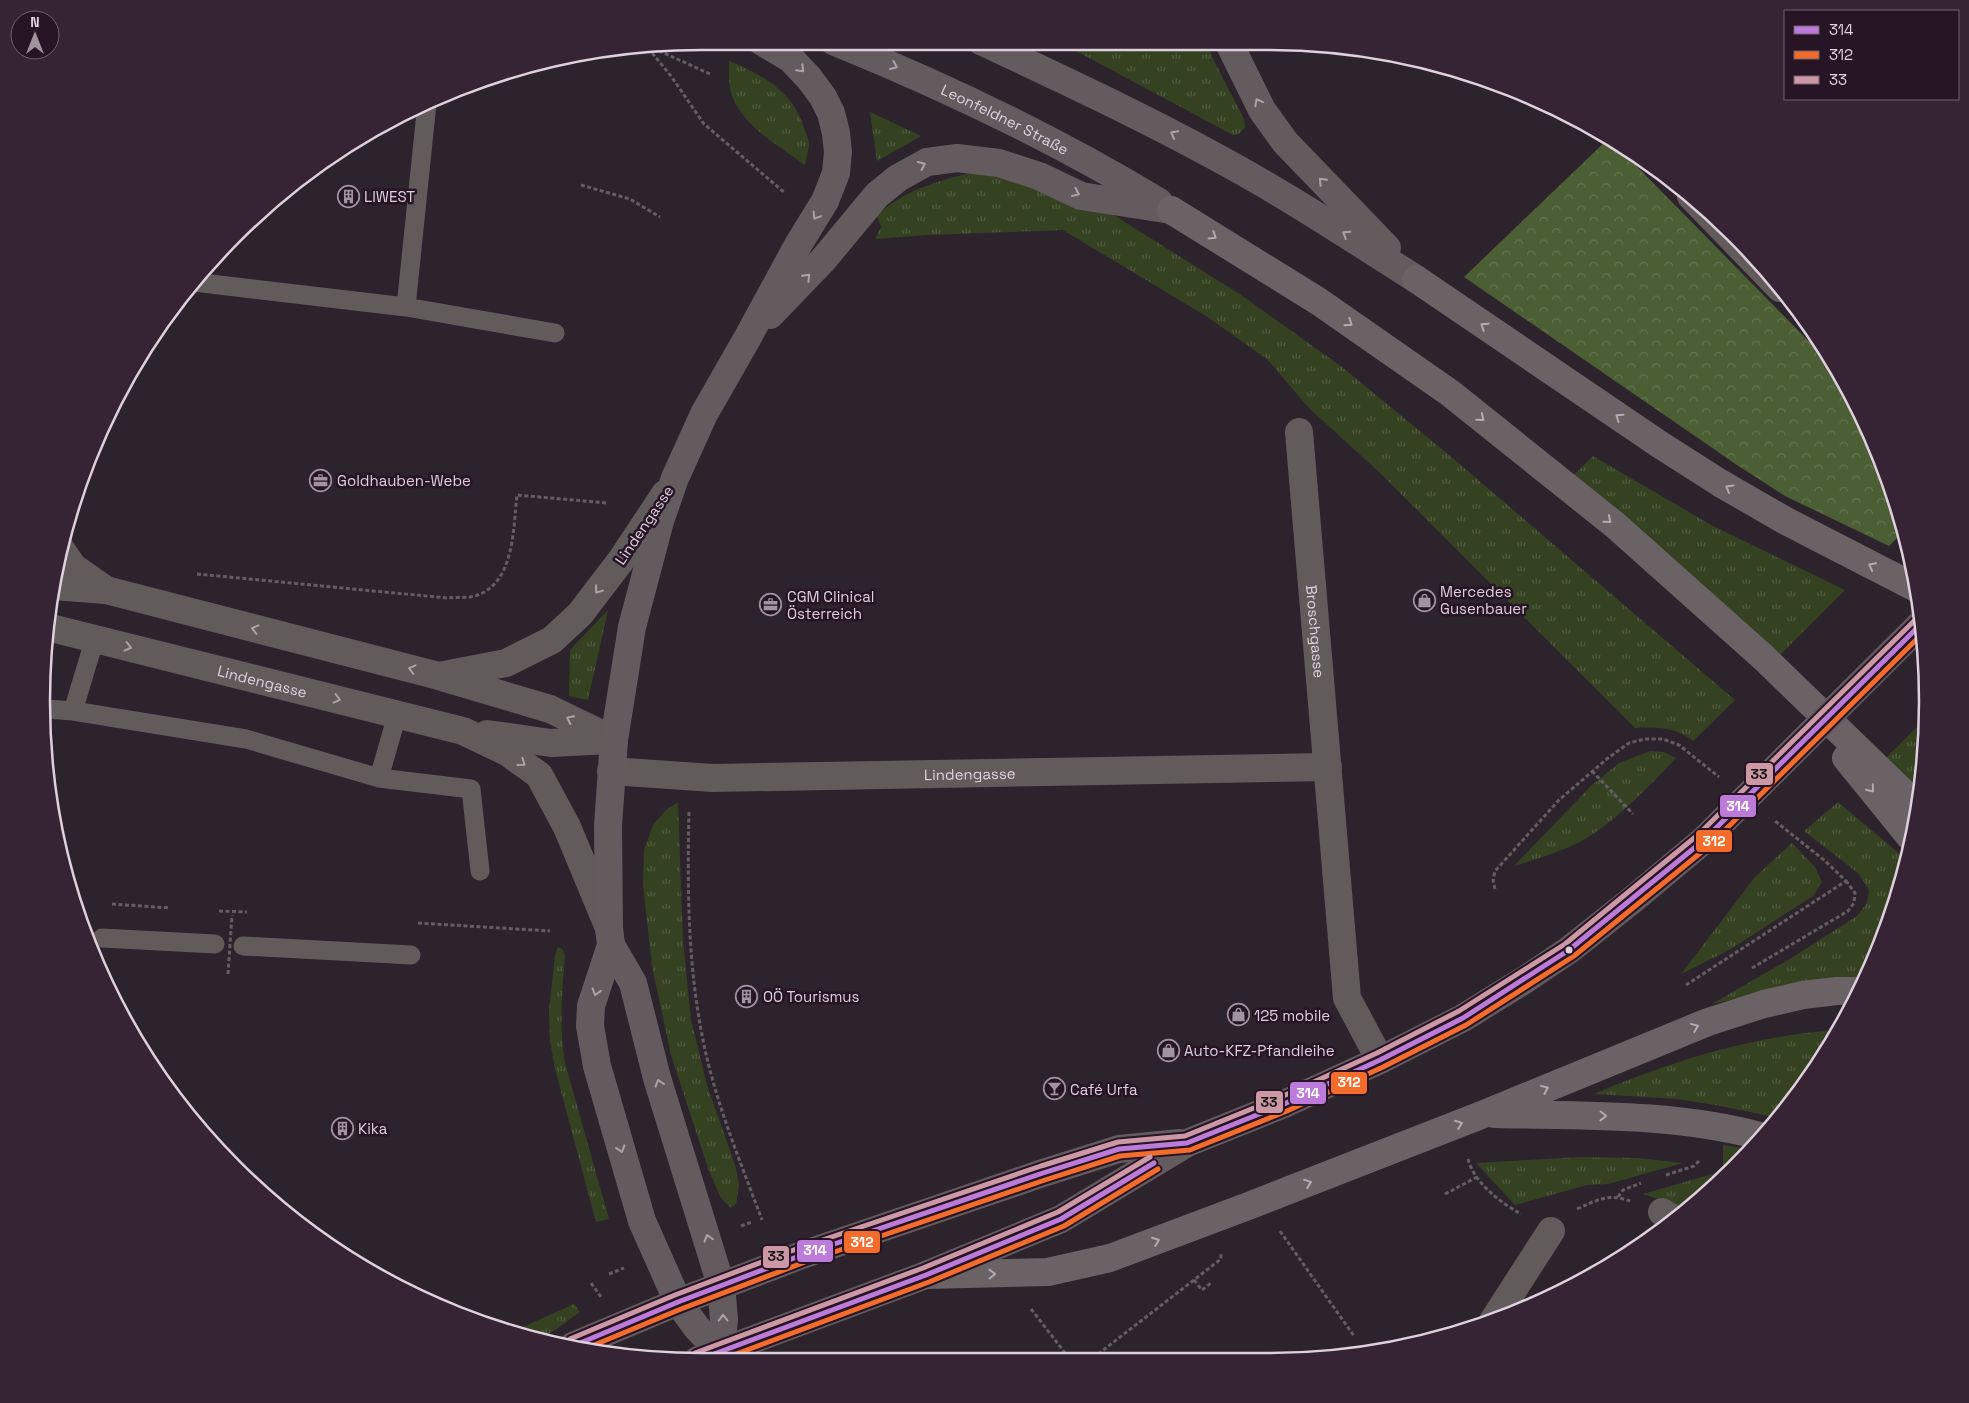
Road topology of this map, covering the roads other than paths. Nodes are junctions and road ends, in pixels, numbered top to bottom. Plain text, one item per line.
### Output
1 (776, 50) edge
2 (855, 50) edge
3 (1000, 50) edge
4 (1232, 50) edge
5 (426, 111) edge
6 (1171, 210) junction
7 (1416, 279) junction
8 (203, 283) edge
9 (406, 307) junction
10 (556, 333) dead end
11 (748, 338) junction
12 (1299, 432) dead end
13 (675, 478) junction
14 (67, 558) edge
15 (1908, 584) edge
16 (61, 587) edge
17 (106, 590) junction
18 (55, 624) edge
19 (1915, 630) edge
20 (95, 638) junction
21 (1763, 657) junction
22 (439, 676) junction
23 (50, 709) edge
24 (73, 711) junction
25 (397, 715) junction
26 (463, 731) junction
27 (614, 740) junction
28 (1328, 767) junction
29 (611, 771) junction
30 (379, 778) junction
31 (1911, 800) edge
32 (1906, 831) edge
33 (480, 871) dead end
34 (610, 936) junction
35 (102, 938) dead end
36 (215, 944) dead end
37 (243, 946) dead end
38 (410, 955) dead end
39 (1851, 991) edge
40 (1380, 1060) junction
41 (1484, 1114) junction
42 (1754, 1135) edge
43 (1187, 1142) junction
44 (1551, 1231) dead end
45 (926, 1275) junction
46 (721, 1285) junction
47 (678, 1302) junction
48 (1501, 1309) edge
49 (584, 1342) edge
50 (709, 1353) edge
51 (711, 1353) edge
52 (718, 1353) edge

1 -> 11 main road
2 -> 6 main road, Leonfeldner Straße
7 -> 3 main road
7 -> 4 main road
5 - 9 lane
11 -> 6 main road
6 -> 21 highway
15 -> 7 highway
8 - 9 lane
9 - 10 lane
11 - 13 main road
12 - 28 street, Broschgasse
13 -> 22 street, Lindengasse
13 - 27 main road
14 - 17 street, Lindengasse
16 - 17 street, Lindengasse
22 -> 17 street, Lindengasse
18 - 20 street, Lindengasse
19 - 40 main road, bridge
20 - 24 lane
20 -> 25 street, Lindengasse
21 - 31 highway
21 -> 32 highway
27 -> 22 street, Lindengasse
23 - 24 lane
24 - 30 lane
25 - 26 street, Lindengasse
25 - 30 lane
26 - 27 street, Lindengasse
26 -> 34 street, Lindengasse
27 - 29 main road
28 - 29 street, Lindengasse
28 - 40 street, Broschgasse
29 - 34 main road
30 - 33 lane
46 -> 34 main road
34 -> 47 main road
35 - 36 lane
37 - 38 lane
41 -> 39 highway
40 - 43 main road
41 -> 42 highway
45 -> 41 highway
43 - 45 main road
43 - 46 main road
44 - 48 street
45 - 52 main road
46 - 47 main road
51 -> 46 main road
47 - 49 main road
47 - 50 main road

